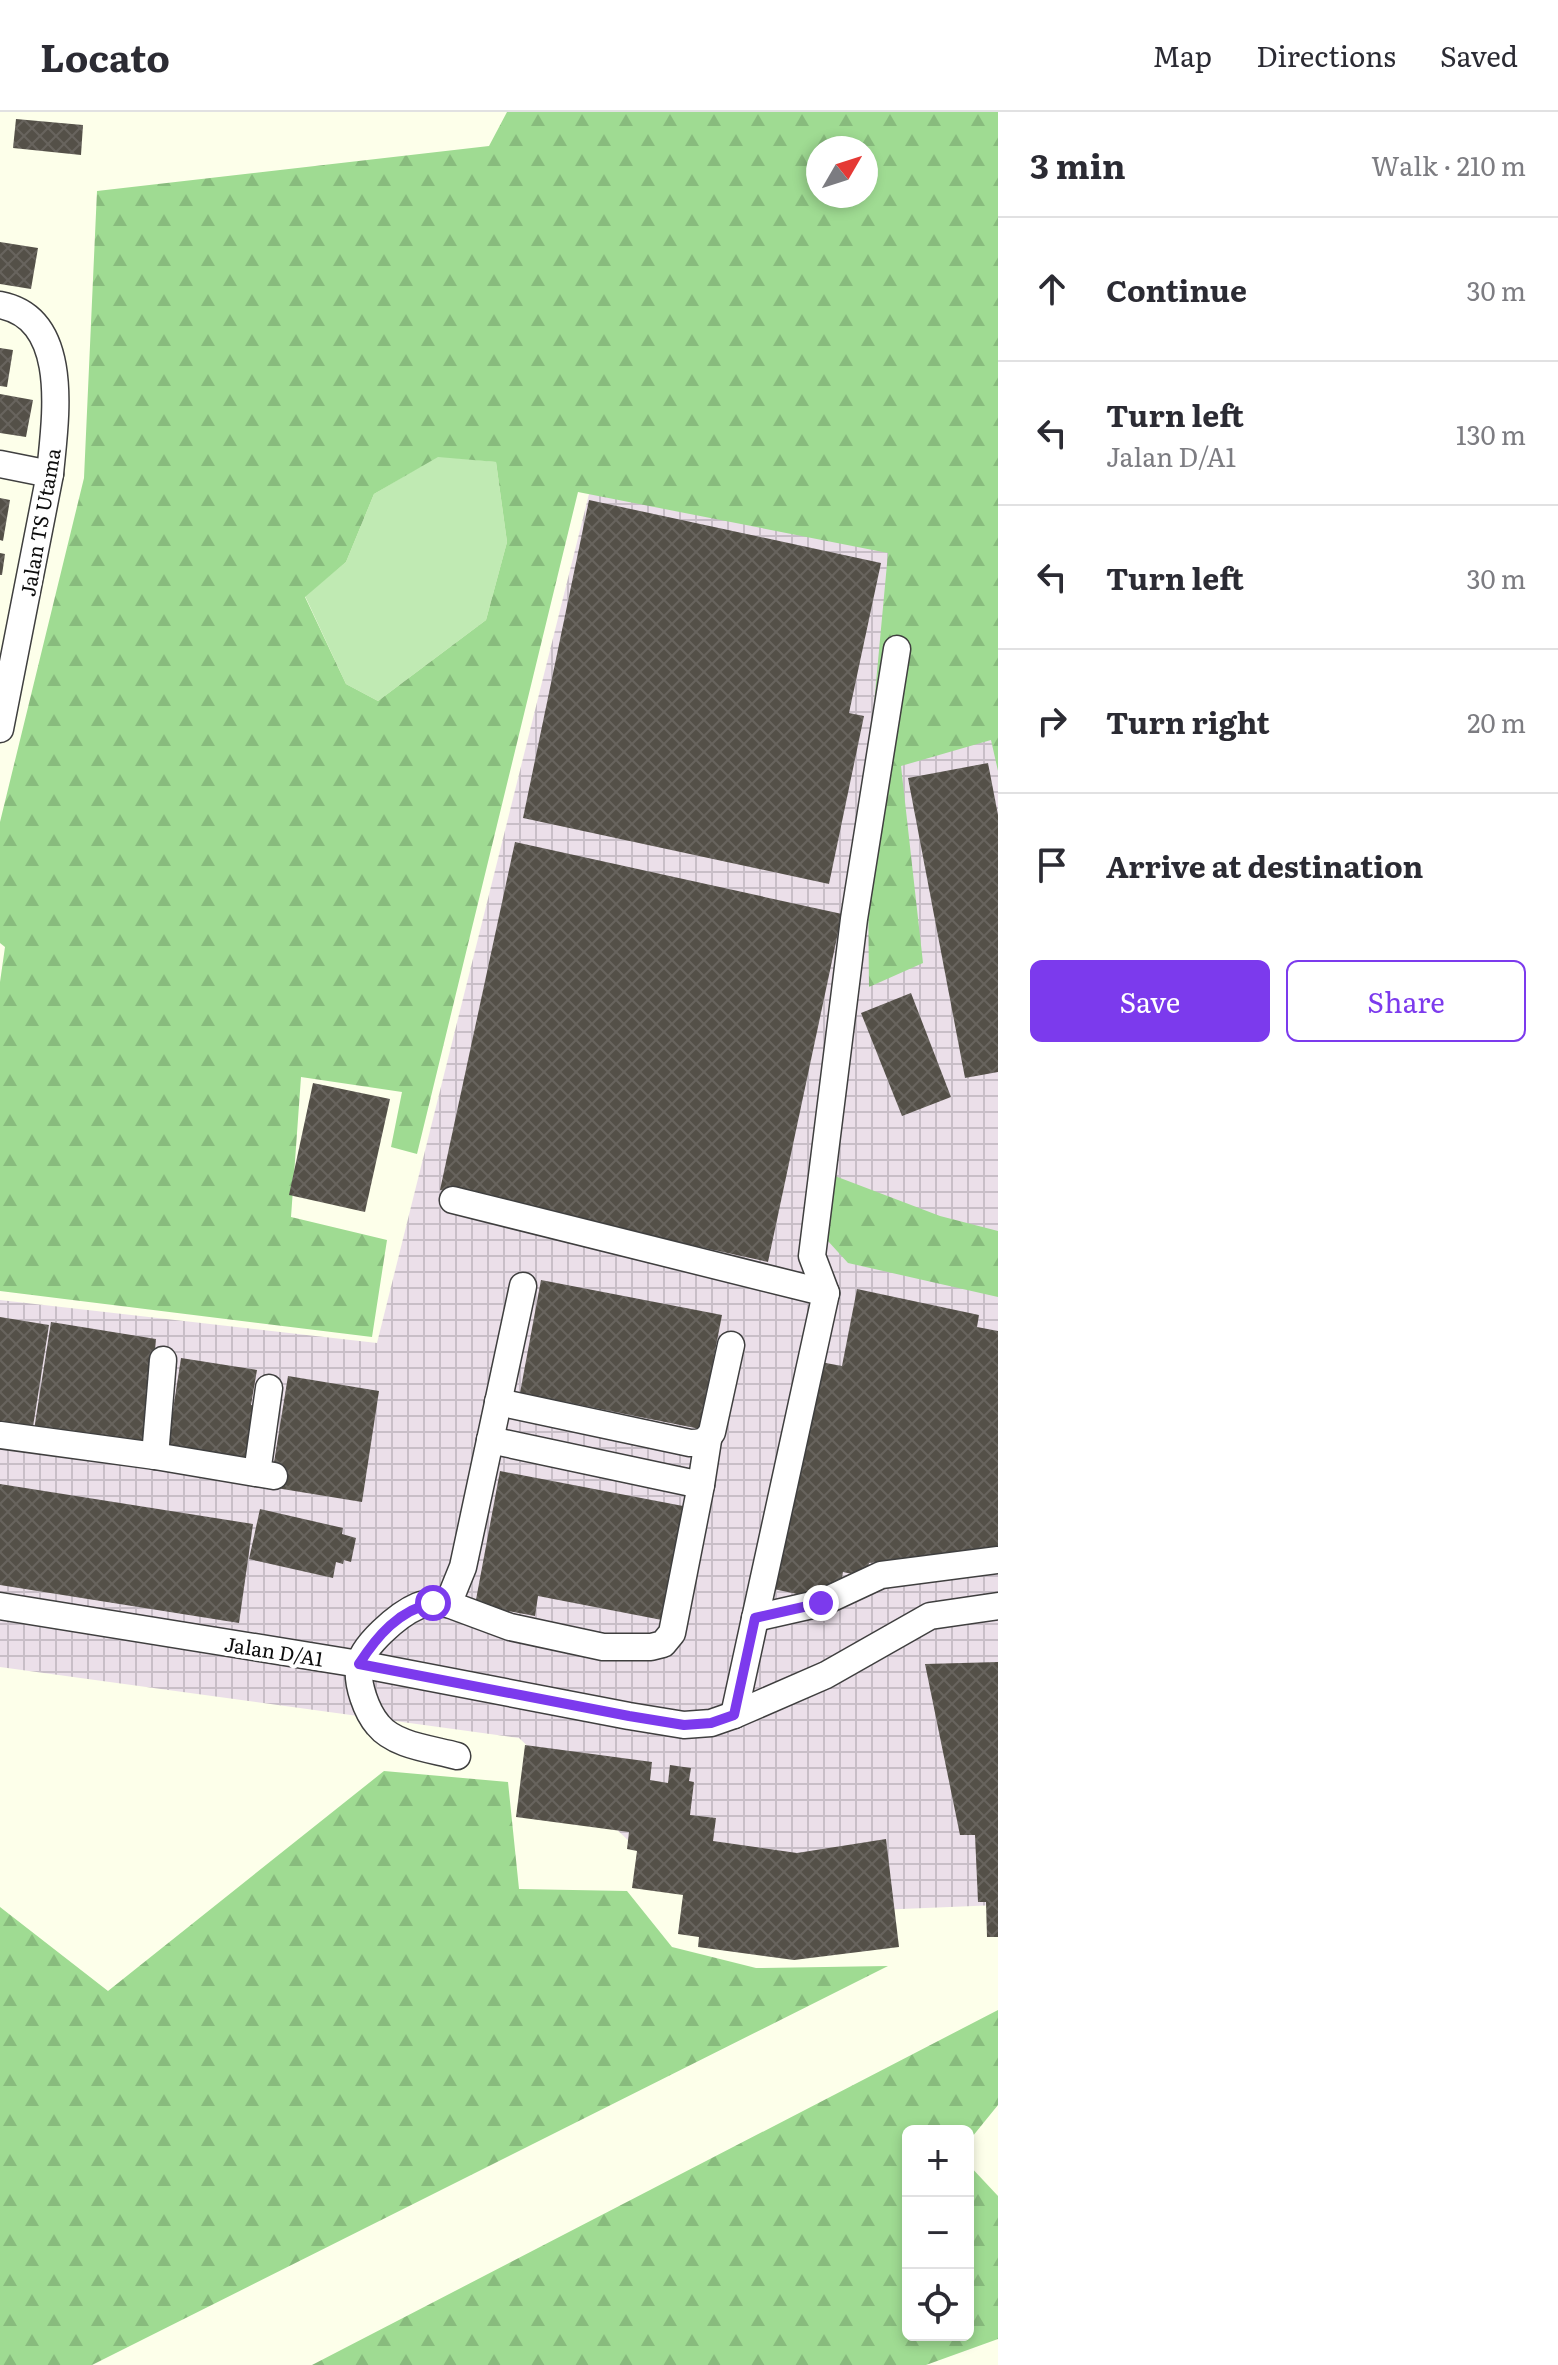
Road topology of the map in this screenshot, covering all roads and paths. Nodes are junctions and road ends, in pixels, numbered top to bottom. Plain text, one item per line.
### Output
1 (0, 305) edge
2 (0, 464) edge
3 (50, 474) junction
4 (10, 628) edge
5 (897, 649) dead end
6 (0, 729) edge
7 (453, 1200) dead end
8 (523, 1286) dead end
9 (826, 1293) junction
10 (731, 1345) dead end
11 (163, 1360) dead end
12 (269, 1388) dead end
13 (498, 1402) junction
14 (0, 1435) edge
15 (490, 1440) junction
16 (708, 1440) junction
17 (155, 1456) junction
18 (701, 1485) junction
19 (998, 1560) edge
20 (448, 1604) junction
21 (0, 1606) edge
22 (998, 1606) edge
23 (755, 1618) junction
24 (359, 1664) junction
25 (734, 1715) junction
26 (457, 1756) dead end

1 - 3 street, Jalan TS Utama
2 - 3 street
3 - 4 street, Jalan TS Utama
4 - 6 street, Jalan TS Utama
5 - 9 street
7 - 9 street
8 - 13 street
9 - 23 street
10 - 16 street
11 - 17 street
12 - 17 street
13 - 15 street
13 - 16 street
14 - 17 street
15 - 18 street
15 - 20 street
16 - 18 street
18 - 20 street
19 - 23 street
20 - 24 street
21 - 24 street, Jalan D/A1
22 - 25 street, Jalan D/A1
23 - 25 street
24 - 25 street, Jalan D/A1
24 - 26 street

